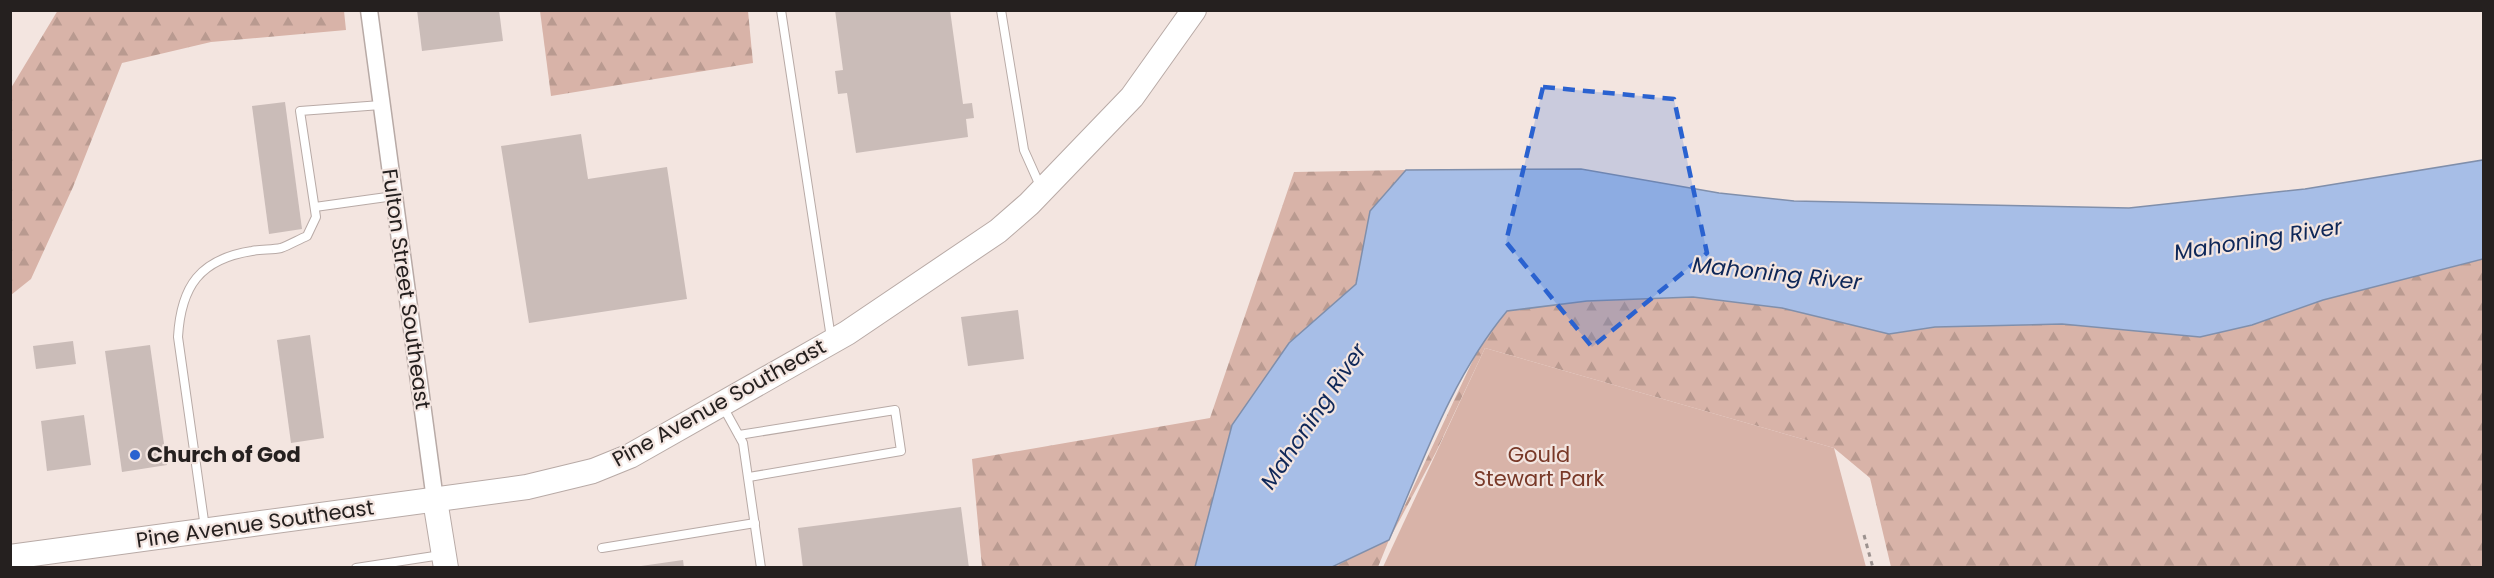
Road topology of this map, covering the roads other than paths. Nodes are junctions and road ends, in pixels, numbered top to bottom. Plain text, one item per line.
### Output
1 (369, 10) edge
2 (781, 10) edge
3 (1001, 10) edge
4 (1194, 10) edge
5 (381, 105) junction
6 (1042, 191) junction
7 (394, 196) junction
8 (315, 207) junction
9 (832, 341) junction
10 (721, 405) junction
11 (739, 435) junction
12 (748, 477) junction
13 (435, 500) junction
14 (755, 523) junction
15 (205, 531) junction
16 (602, 548) dead end
17 (10, 557) edge
18 (445, 561) edge
19 (356, 567) edge
20 (762, 567) edge

1 - 5 street, Fulton Street Southeast
2 - 9 lane
3 - 6 lane
4 - 6 street, Pine Avenue Southeast
5 - 7 street, Fulton Street Southeast
5 - 8 lane
6 - 9 street, Pine Avenue Southeast
7 - 8 lane
7 - 13 street, Fulton Street Southeast
8 - 15 lane
9 - 10 street, Pine Avenue Southeast
10 - 11 lane
10 - 13 street, Pine Avenue Southeast
11 - 12 lane
11 - 12 lane
12 - 14 lane
13 - 15 street, Pine Avenue Southeast
13 - 18 street, Fulton Street Southeast
14 - 16 lane
14 - 20 lane
15 - 17 street, Pine Avenue Southeast
18 - 19 lane

